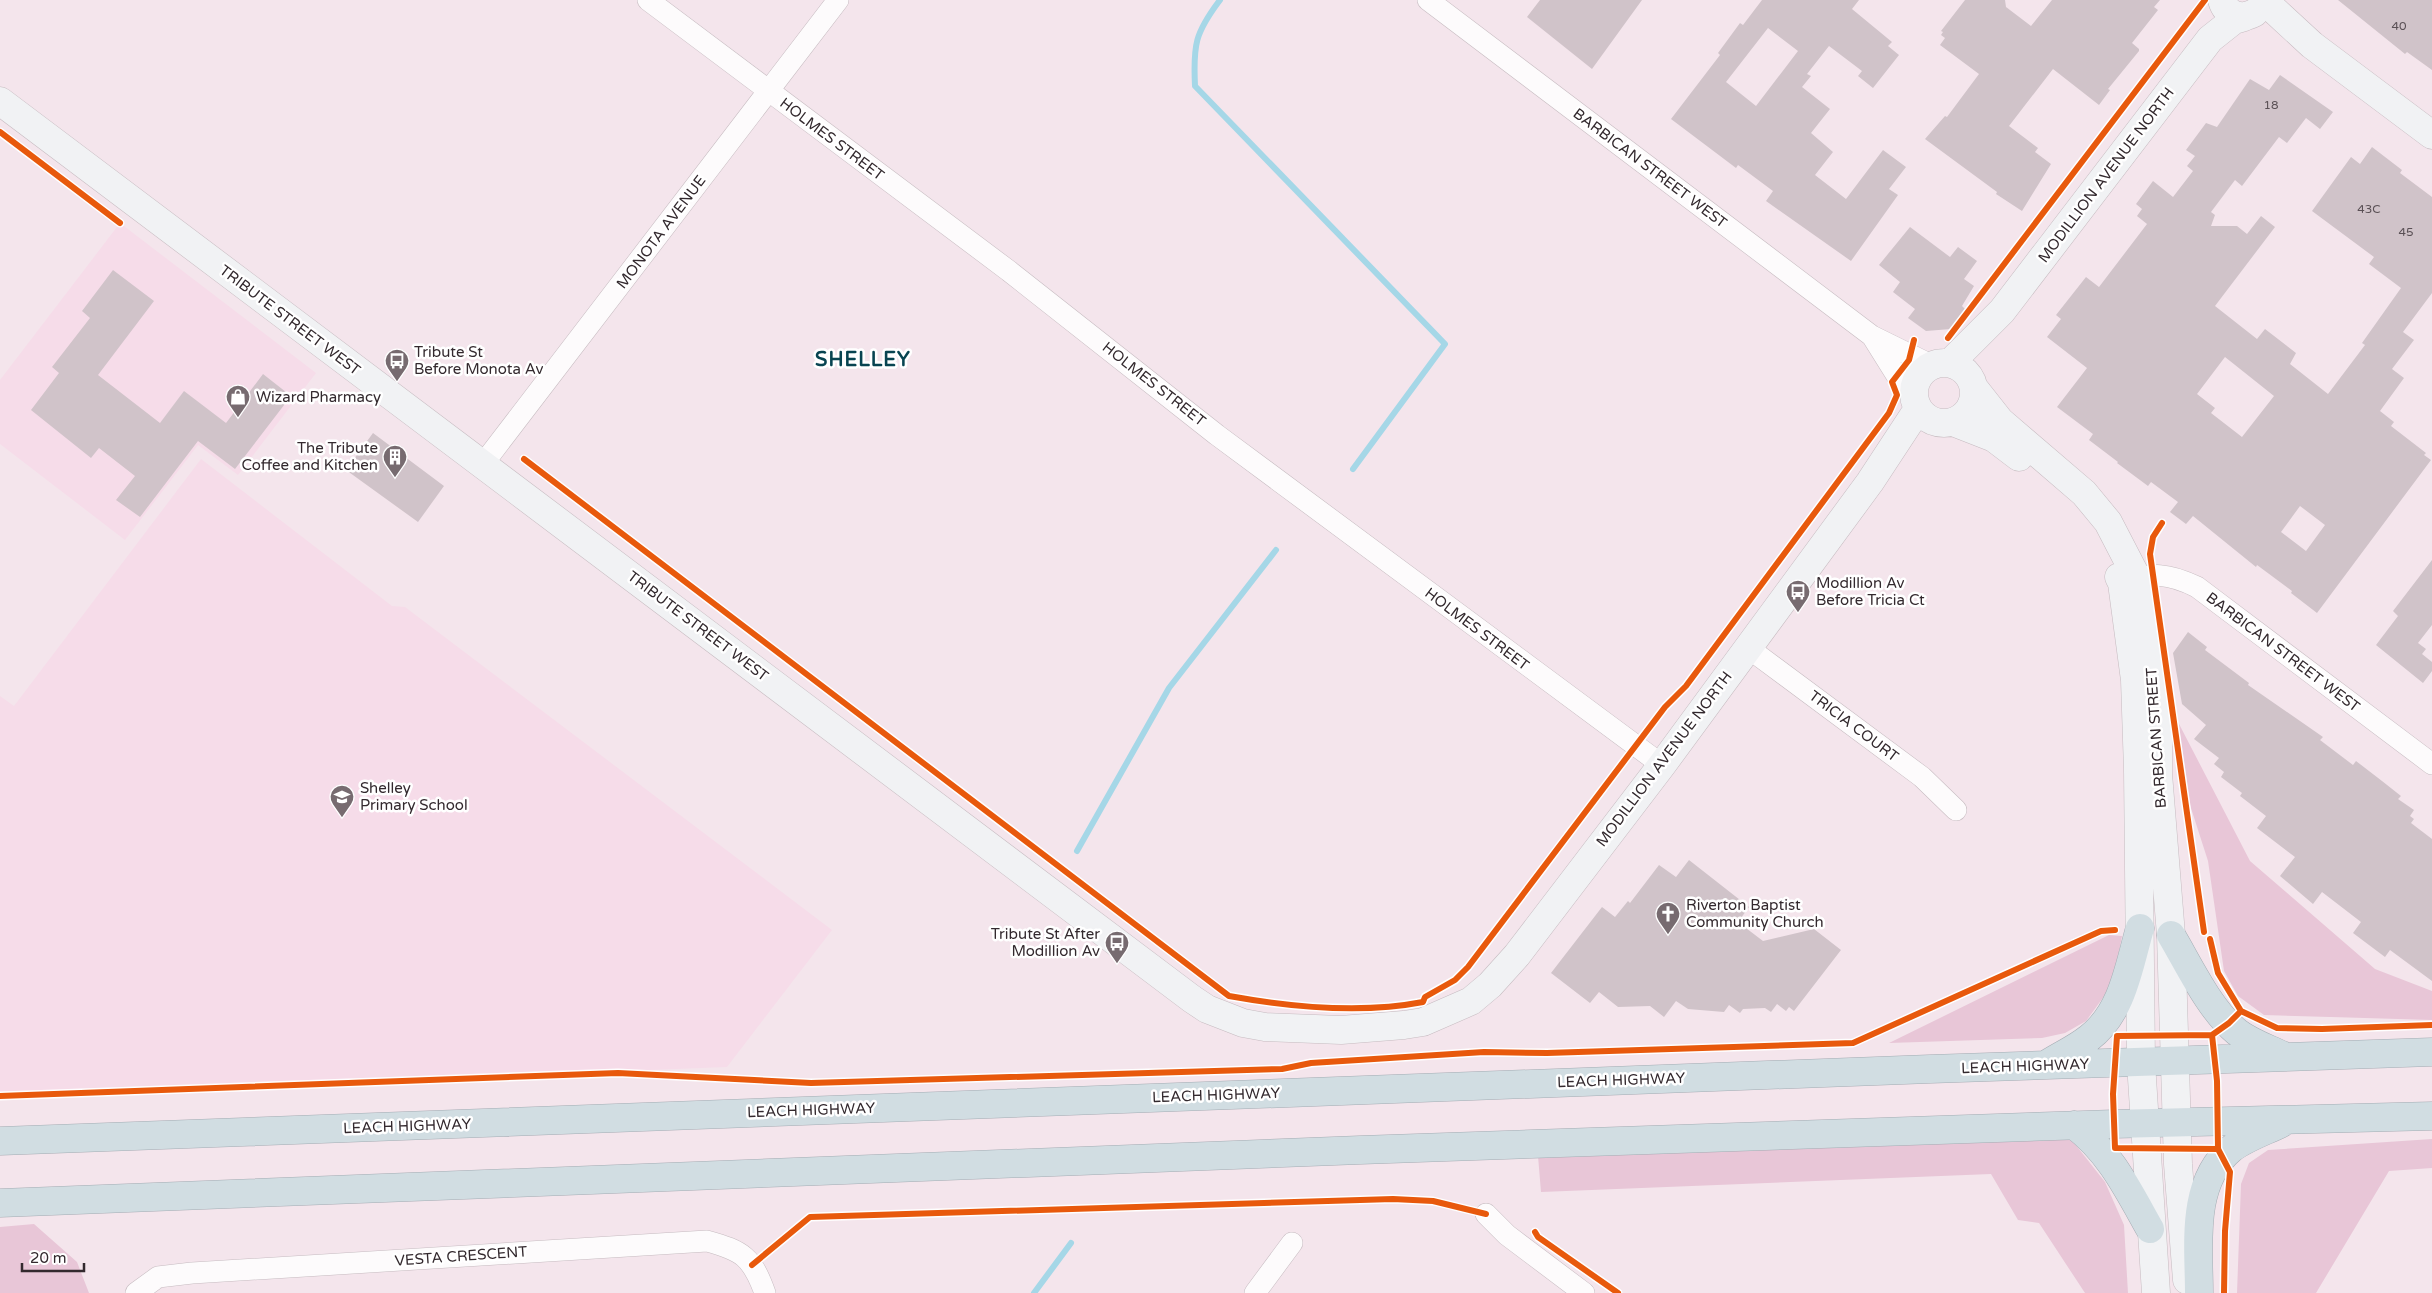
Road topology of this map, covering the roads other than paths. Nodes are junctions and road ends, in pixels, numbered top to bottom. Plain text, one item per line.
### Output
1 (648, 0) edge
2 (838, 0) edge
3 (1428, 0) edge
4 (2245, 6) edge
5 (769, 91) junction
6 (0, 101) edge
7 (2432, 136) edge
8 (1872, 336) junction
9 (1956, 374) junction
10 (1931, 412) junction
11 (483, 464) junction
12 (2130, 580) junction
13 (1747, 647) junction
14 (2432, 764) edge
15 (1662, 765) junction
16 (1956, 810) dead end
17 (2140, 928) junction
18 (2171, 935) junction
19 (1439, 1016) joint
20 (2432, 1052) edge
21 (2287, 1057) junction
22 (2175, 1062) junction
23 (2141, 1063) junction
24 (2046, 1065) junction
25 (2432, 1116) edge
26 (2288, 1120) junction
27 (2144, 1123) junction
28 (2177, 1123) junction
29 (2074, 1125) junction
30 (0, 1141) edge
31 (6, 1204) edge
32 (1486, 1214) dead end
33 (2150, 1229) junction
34 (1292, 1243) dead end
35 (136, 1293) edge
36 (764, 1293) edge
37 (1254, 1293) edge
38 (1584, 1293) edge
39 (2156, 1293) edge
40 (2188, 1293) edge
41 (2199, 1293) edge

1 - 5 street, HOLMES STREET
2 - 5 street, MONOTA AVENUE
3 - 8 street, BARBICAN STREET WEST
4 - 7 street
4 - 9 street, MODILLION AVENUE NORTH
5 - 11 street, MONOTA AVENUE
5 - 15 street, HOLMES STREET
6 - 11 street, TRIBUTE STREET WEST
8 - 9 street, BARBICAN STREET WEST
8 - 10 street, BARBICAN STREET WEST
9 - 10 street
9 - 10 street
9 - 12 street, BARBICAN STREET
10 - 12 street, BARBICAN STREET
10 - 13 street, MODILLION AVENUE NORTH
11 - 19 street, TRIBUTE STREET WEST
12 - 14 street, BARBICAN STREET WEST
12 - 17 street, BARBICAN STREET
12 - 18 street, BARBICAN STREET
13 - 15 street, MODILLION AVENUE NORTH
13 - 16 street, TRICIA COURT
15 - 19 street, MODILLION AVENUE NORTH
17 - 23 street, BARBICAN STREET
17 - 24 highway
18 - 21 highway
18 - 22 street, BARBICAN STREET
20 - 21 highway, LEACH HIGHWAY
21 - 22 highway, LEACH HIGHWAY
22 - 23 highway, LEACH HIGHWAY
22 - 28 street, BARBICAN STREET
23 - 24 highway, LEACH HIGHWAY
23 - 27 street, BARBICAN STREET
24 - 30 highway, LEACH HIGHWAY
25 - 26 highway
26 - 28 highway
26 - 41 highway
27 - 28 highway
27 - 29 highway
27 - 33 street, BARBICAN STREET
28 - 40 street, BARBICAN STREET
29 - 31 highway
29 - 33 highway
32 - 38 street
33 - 39 street, BARBICAN STREET
34 - 37 street
35 - 36 street, VESTA CRESCENT

